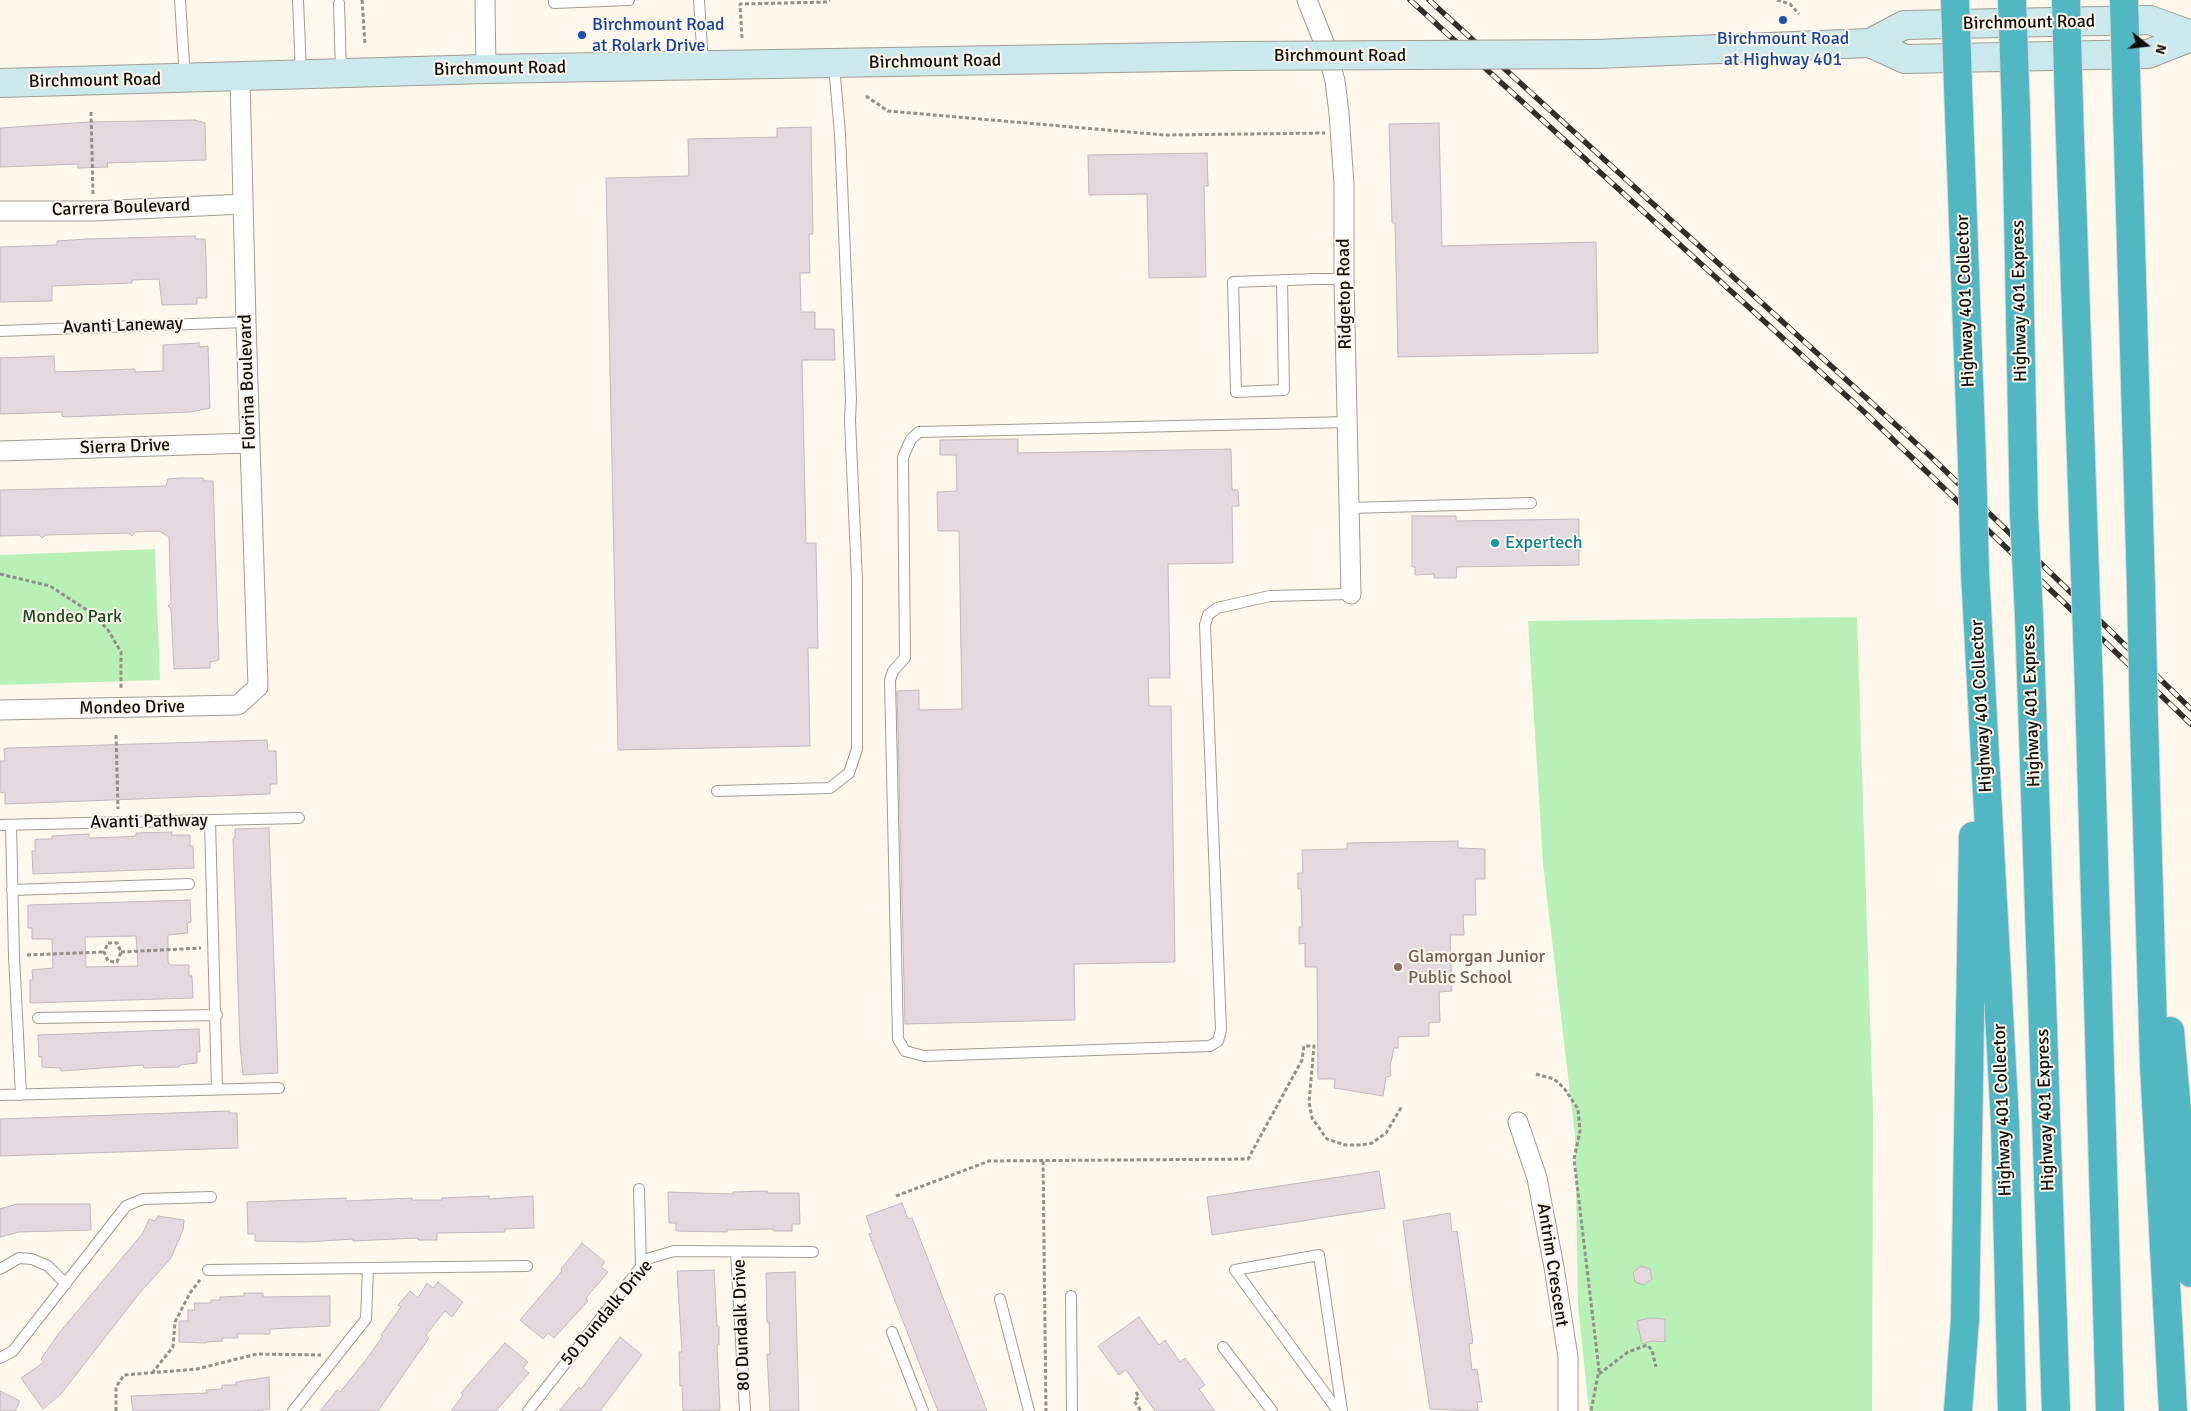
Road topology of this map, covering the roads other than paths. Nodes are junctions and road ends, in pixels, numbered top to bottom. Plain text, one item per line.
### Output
1 (180, 0) edge
2 (298, 0) edge
3 (485, 0) edge
4 (554, 0) edge
5 (629, 0) edge
6 (699, 0) edge
7 (1307, 0) edge
8 (1955, 0) edge
9 (2012, 0) edge
10 (2066, 0) edge
11 (2124, 0) edge
12 (339, 3) dead end
13 (2191, 36) edge
14 (834, 64) junction
15 (703, 65) junction
16 (486, 69) junction
17 (341, 74) junction
18 (302, 76) junction
19 (240, 78) junction
20 (185, 79) junction
21 (0, 83) edge
22 (243, 204) junction
23 (0, 211) edge
24 (1344, 279) junction
25 (1282, 280) junction
26 (246, 322) junction
27 (0, 331) edge
28 (1348, 422) junction
29 (250, 443) junction
30 (0, 451) edge
31 (1531, 503) dead end
32 (1349, 508) junction
33 (1976, 584) junction
34 (1350, 594) joint
35 (258, 687) joint
36 (0, 710) edge
37 (717, 791) dead end
38 (299, 818) dead end
39 (210, 821) junction
40 (0, 825) edge
41 (11, 825) junction
42 (190, 884) dead end
43 (12, 890) junction
44 (2148, 932) junction
45 (217, 1015) junction
46 (38, 1018) dead end
47 (279, 1088) dead end
48 (217, 1089) junction
49 (21, 1094) junction
50 (0, 1095) edge
51 (1518, 1122) dead end
52 (639, 1189) dead end
53 (211, 1197) dead end
54 (736, 1252) junction
55 (812, 1252) dead end
56 (527, 1266) dead end
57 (641, 1267) junction
58 (368, 1268) junction
59 (0, 1269) edge
60 (208, 1270) road end
61 (2191, 1273) edge
62 (66, 1284) junction
63 (1071, 1296) dead end
64 (1000, 1299) dead end
65 (892, 1332) dead end
66 (1223, 1347) dead end
67 (0, 1358) edge
68 (293, 1411) edge
69 (528, 1411) edge
70 (745, 1411) edge
71 (923, 1411) edge
72 (1029, 1411) edge
73 (1072, 1411) edge
74 (1272, 1411) edge
75 (1338, 1411) edge
76 (1342, 1411) edge
77 (1568, 1411) edge
78 (1958, 1411) edge
79 (2012, 1411) edge
80 (2056, 1411) edge
81 (2110, 1411) edge
82 (2173, 1411) edge

1 - 20 lane
2 - 18 lane
3 - 16 street
4 - 5 lane
6 - 15 lane
7 - 24 street, Ridgetop Road
8 - 33 highway, Highway 401 Collector, bridge
9 - 80 highway, Highway 401 Express, bridge
10 - 81 highway, bridge
11 - 44 highway, bridge
12 - 17 lane
13 - 14 main road, Birchmount Road, bridge
14 - 15 main road, Birchmount Road
14 - 37 lane
15 - 16 main road, Birchmount Road
16 - 17 main road, Birchmount Road
17 - 18 main road, Birchmount Road
18 - 19 main road, Birchmount Road
19 - 20 main road, Birchmount Road
19 - 22 street, Florina Boulevard
20 - 21 main road, Birchmount Road
22 - 23 street, Carrera Boulevard
22 - 26 street, Florina Boulevard
24 - 25 lane
24 - 28 street, Ridgetop Road
25 - 25 lane
26 - 27 lane, Avanti Laneway
26 - 29 street, Florina Boulevard
28 - 32 street, Ridgetop Road
28 - 34 lane
29 - 30 street, Sierra Drive
29 - 35 street, Florina Boulevard
31 - 32 lane
32 - 34 street, Ridgetop Road
33 - 78 highway
33 - 79 highway, Highway 401 Collector
35 - 36 street, Mondeo Drive
38 - 39 lane, Avanti Pathway
39 - 41 lane, Avanti Pathway
39 - 45 lane
40 - 41 lane, Avanti Pathway
41 - 43 lane
42 - 43 lane
43 - 49 lane
44 - 61 highway
44 - 82 highway
45 - 46 lane
45 - 48 lane
47 - 48 lane
48 - 49 lane
49 - 50 lane
51 - 77 street, Antrim Crescent
52 - 57 lane
53 - 62 lane
54 - 55 lane, 80 Dundalk Drive
54 - 57 lane, 50 Dundalk Drive
54 - 70 lane, 80 Dundalk Drive
56 - 58 lane
57 - 69 lane, 50 Dundalk Drive
58 - 60 lane
58 - 68 lane
59 - 62 lane
62 - 67 lane
63 - 73 lane
64 - 72 lane
65 - 71 lane
66 - 74 lane
75 - 76 lane

